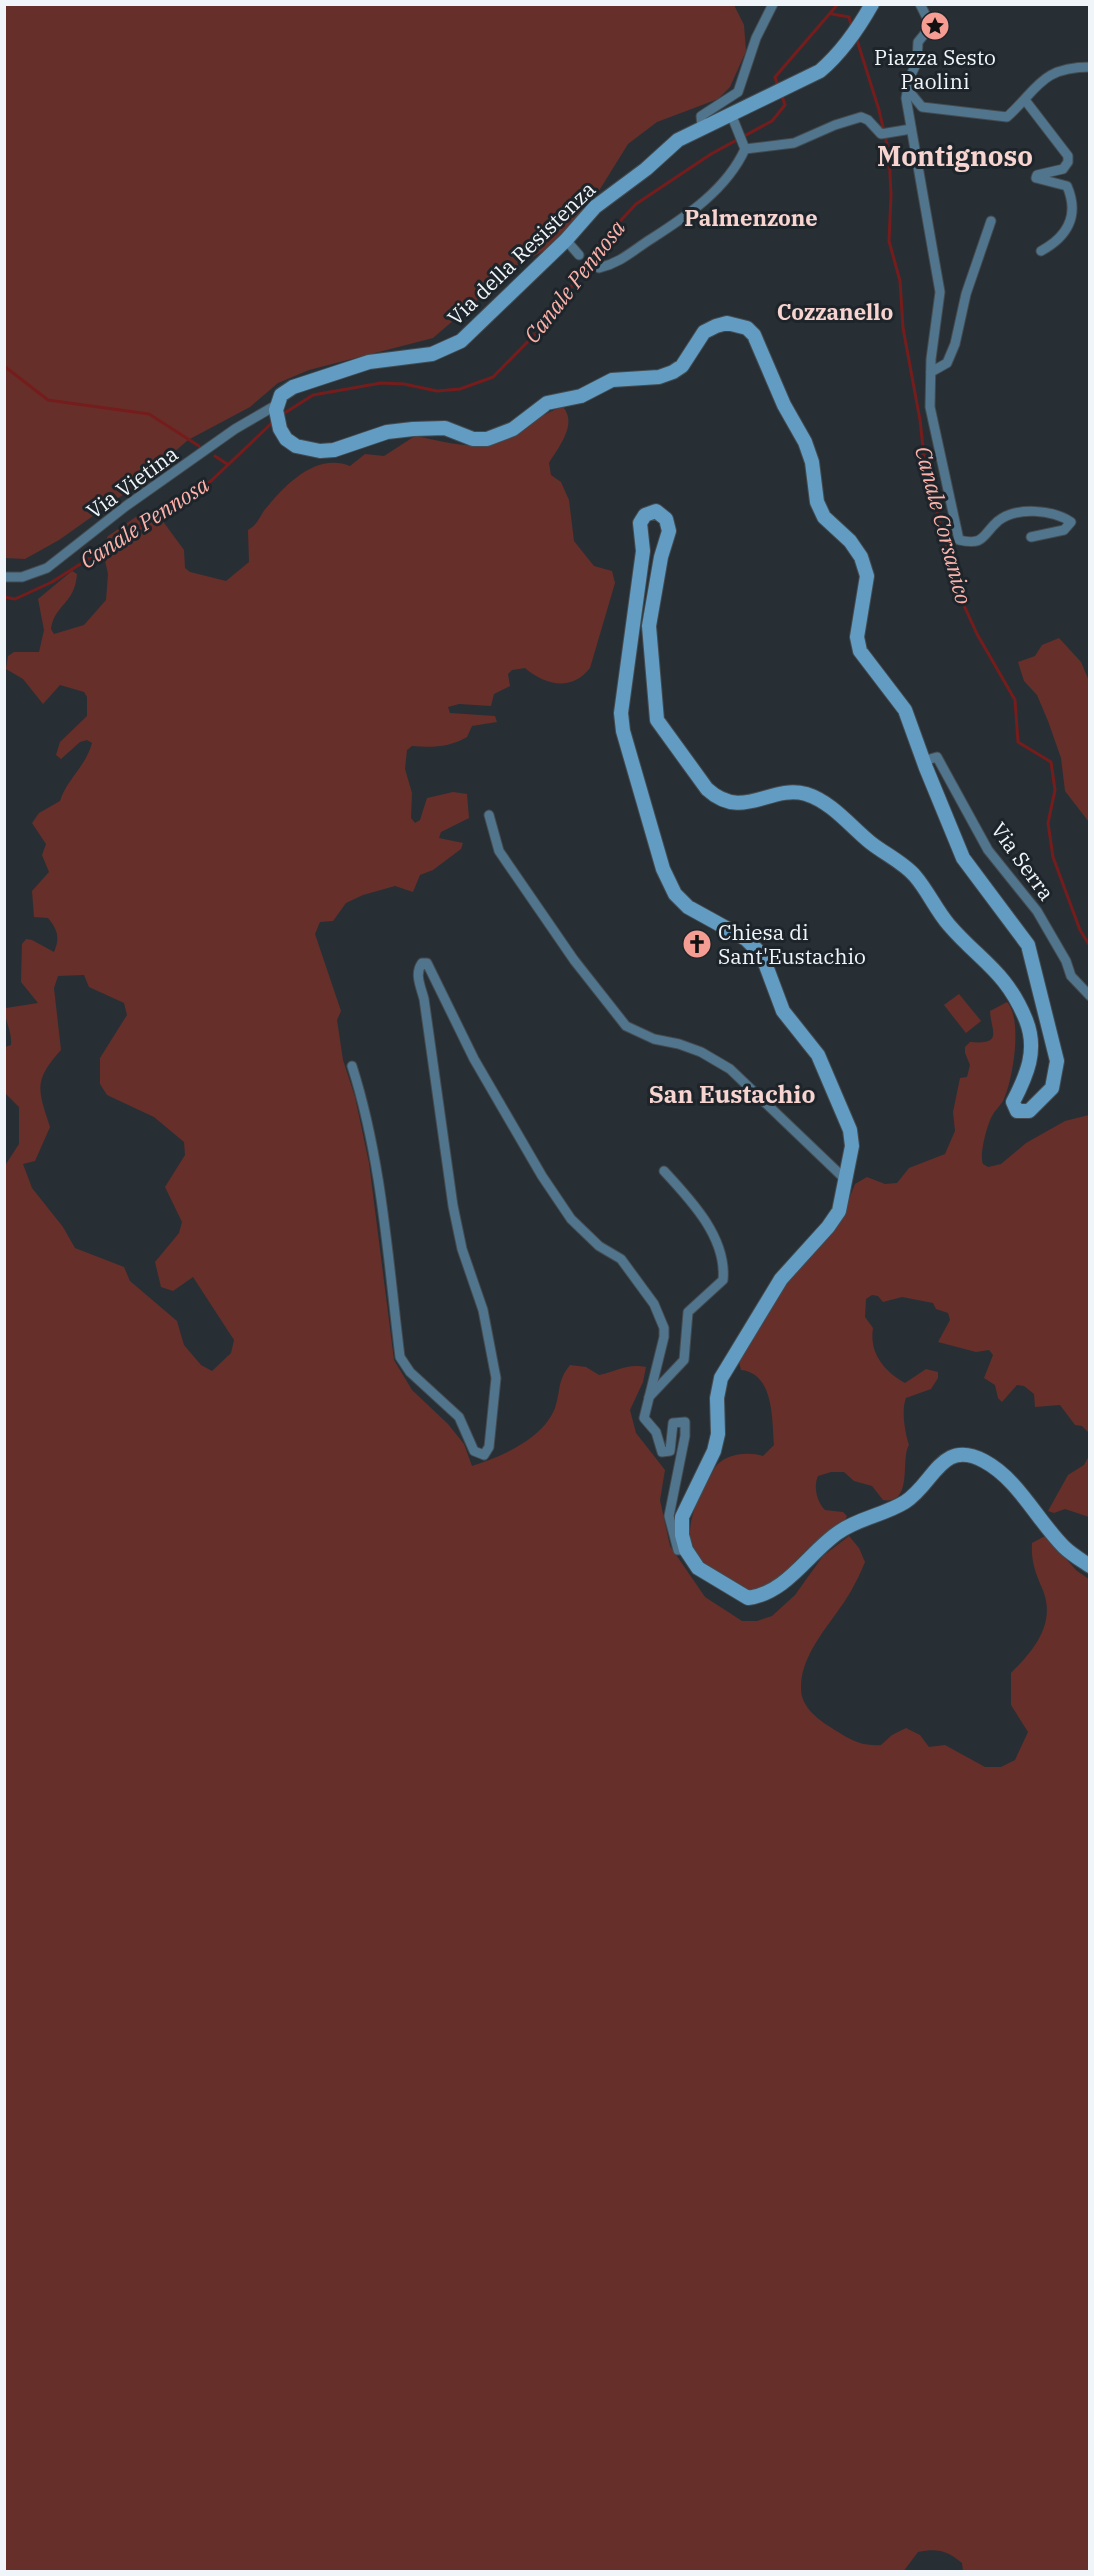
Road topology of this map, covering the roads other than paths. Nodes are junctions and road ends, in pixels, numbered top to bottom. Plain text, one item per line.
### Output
1 (772, 4) edge
2 (872, 4) edge
3 (920, 4) edge
4 (1089, 67) edge
5 (908, 90) junction
6 (1025, 100) junction
7 (734, 120) junction
8 (702, 127) junction
9 (911, 129) junction
10 (745, 149) junction
11 (991, 221) dead end
12 (566, 240) junction
13 (1041, 251) dead end
14 (579, 255) dead end
15 (590, 262) dead end
16 (931, 372) junction
17 (277, 407) junction
18 (1031, 537) dead end
19 (4, 577) edge
20 (923, 761) junction
21 (489, 815) dead end
22 (1089, 996) edge
23 (352, 1066) dead end
24 (664, 1171) dead end
25 (847, 1181) junction
26 (648, 1398) junction
27 (686, 1550) junction
28 (1089, 1566) edge

1 - 8 street
2 - 7 street, Via della Resistenza
3 - 5 street
4 - 6 street
5 - 6 street
5 - 9 street
6 - 13 street
7 - 8 street, Via della Resistenza
7 - 10 street
8 - 12 street, Via della Resistenza
9 - 10 street
9 - 16 street
10 - 15 street
11 - 16 street
12 - 14 street
12 - 17 street, Via della Resistenza
16 - 18 street
17 - 19 street, Via Vietina
17 - 20 street
20 - 22 street, Via Serra
20 - 25 street
21 - 25 street
23 - 26 street
24 - 26 street
25 - 27 street
26 - 27 street
27 - 28 street

